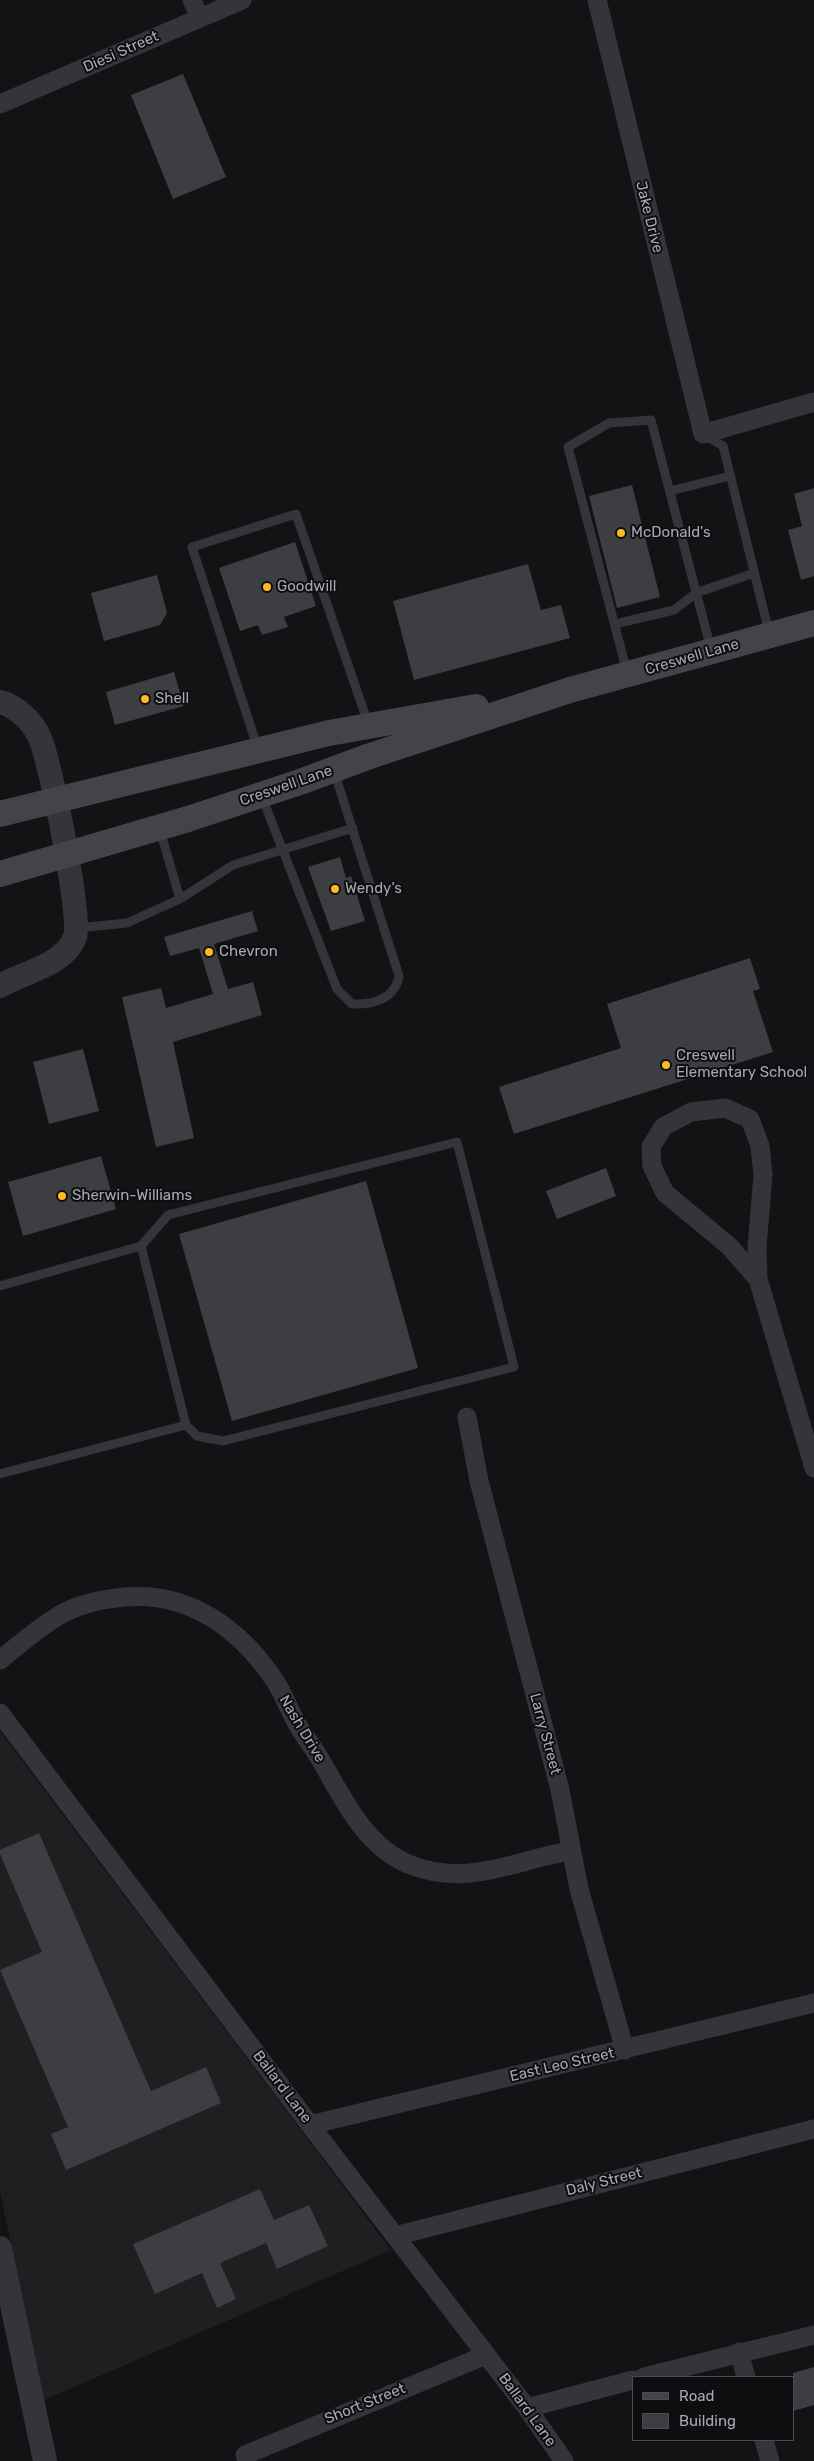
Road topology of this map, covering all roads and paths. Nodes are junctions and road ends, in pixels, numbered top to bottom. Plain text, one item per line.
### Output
1 (192, 0) edge
2 (242, 0) edge
3 (596, 0) edge
4 (200, 18) junction
5 (0, 104) edge
6 (814, 402) edge
7 (703, 434) junction
8 (730, 476) junction
9 (670, 491) junction
10 (754, 573) junction
11 (696, 593) junction
12 (814, 623) edge
13 (615, 624) junction
14 (770, 635) junction
15 (712, 651) junction
16 (628, 674) junction
17 (570, 690) junction
18 (0, 702) edge
19 (369, 726) junction
20 (258, 750) junction
21 (333, 769) junction
22 (261, 795) junction
23 (56, 800) junction
24 (0, 814) edge
25 (159, 828) junction
26 (353, 828) junction
27 (283, 850) junction
28 (66, 855) junction
29 (0, 874) edge
30 (180, 899) junction
31 (75, 928) junction
32 (0, 986) edge
33 (141, 1246) junction
34 (758, 1278) junction
35 (0, 1286) edge
36 (467, 1417) dead end
37 (186, 1424) junction
38 (814, 1468) edge
39 (0, 1474) edge
40 (0, 1660) edge
41 (0, 1713) edge
42 (570, 1851) junction
43 (814, 2004) edge
44 (625, 2050) junction
45 (310, 2125) junction
46 (814, 2129) edge
47 (395, 2236) junction
48 (0, 2248) edge
49 (814, 2334) edge
50 (739, 2352) junction
51 (486, 2355) junction
52 (648, 2376) edge
53 (746, 2376) edge
54 (632, 2380) edge
55 (527, 2408) junction
56 (764, 2441) edge
57 (245, 2455) dead end
58 (45, 2461) edge
59 (564, 2461) edge
60 (770, 2461) edge

1 - 4 street
2 - 4 street, Diesi Street
3 - 7 street, Jake Drive
4 - 5 street, Diesi Street
6 - 7 street
7 - 8 lane
8 - 9 lane
8 - 10 lane
9 - 11 lane
9 - 13 lane
10 - 11 lane
10 - 14 lane
11 - 13 lane
11 - 15 lane
12 - 14 main road, Creswell Lane
13 - 16 lane
14 - 15 main road, Creswell Lane
15 - 16 main road, Creswell Lane
16 - 17 main road, Creswell Lane
17 - 19 main road, Creswell Lane
17 - 21 main road, Creswell Lane
18 - 23 street
19 - 20 main road, Creswell Lane
19 - 20 lane
20 - 23 main road, Creswell Lane
21 - 22 main road, Creswell Lane
21 - 26 lane
22 - 25 main road, Creswell Lane
22 - 27 lane
23 - 24 main road, Creswell Lane
23 - 28 street
25 - 28 main road, Creswell Lane
25 - 30 lane
26 - 27 lane
26 - 27 lane
27 - 30 lane
28 - 29 main road, Creswell Lane
28 - 31 street
30 - 31 lane
31 - 32 street
33 - 35 lane
33 - 37 lane
33 - 37 lane
34 - 34 street
34 - 38 street
36 - 42 street, Larry Street
37 - 39 lane
40 - 42 street, Nash Drive
41 - 45 street, Ballard Lane
42 - 44 street, Larry Street
43 - 44 street, East Leo Street
44 - 45 street, East Leo Street
45 - 47 street, Ballard Lane
46 - 47 street, Daly Street
47 - 51 street, Ballard Lane
48 - 58 street
49 - 50 street
50 - 52 street
50 - 53 street
51 - 55 street, Ballard Lane
51 - 57 street, Short Street
54 - 55 street
55 - 59 street, Ballard Lane
56 - 60 street

